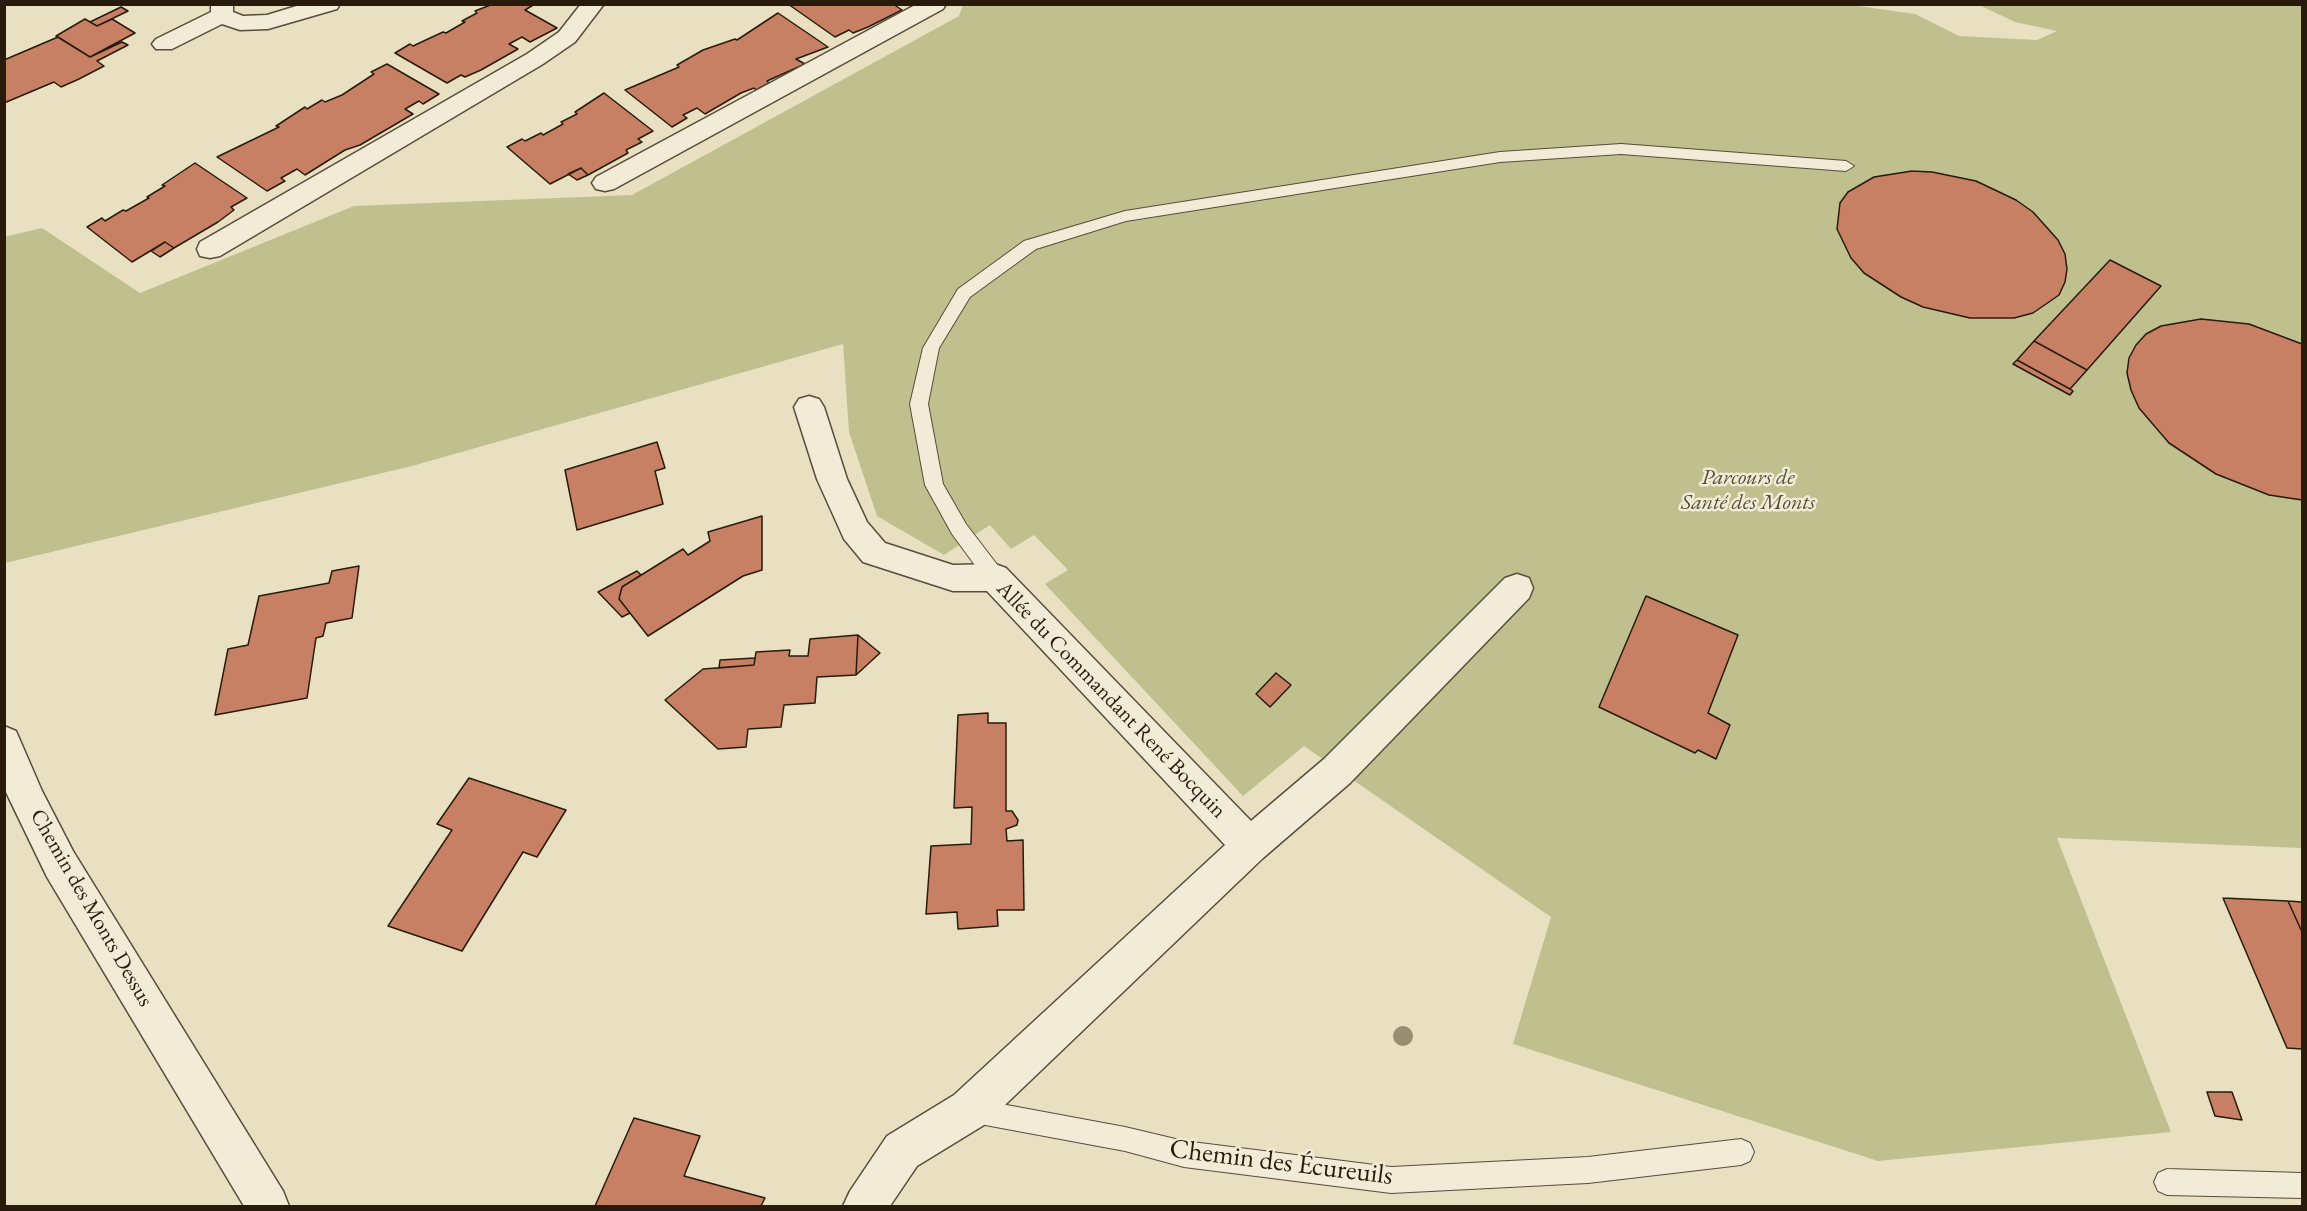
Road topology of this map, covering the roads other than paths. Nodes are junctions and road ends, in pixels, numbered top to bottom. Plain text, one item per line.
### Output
1 (329, 4) edge
2 (593, 4) edge
3 (935, 4) edge
4 (222, 10) edge
5 (164, 44) dead end
6 (1846, 166) dead end
7 (605, 183) dead end
8 (210, 249) dead end
9 (809, 408) dead end
10 (995, 577) junction
11 (1517, 588) dead end
12 (4, 742) edge
13 (1250, 846) junction
14 (969, 1110) junction
15 (1741, 1152) dead end
16 (2167, 1182) dead end
17 (2302, 1186) edge
18 (268, 1206) edge
19 (865, 1206) edge

1 - 4 street
2 - 8 street
3 - 7 street
4 - 5 street
6 - 10 lane
9 - 10 street, Allée du Commandant René Bocquin
10 - 13 street, Allée du Commandant René Bocquin
11 - 13 street
12 - 18 street, Chemin des Monts Dessus
13 - 14 street
14 - 15 lane, Chemin des Écureuils
14 - 19 street
16 - 17 lane

